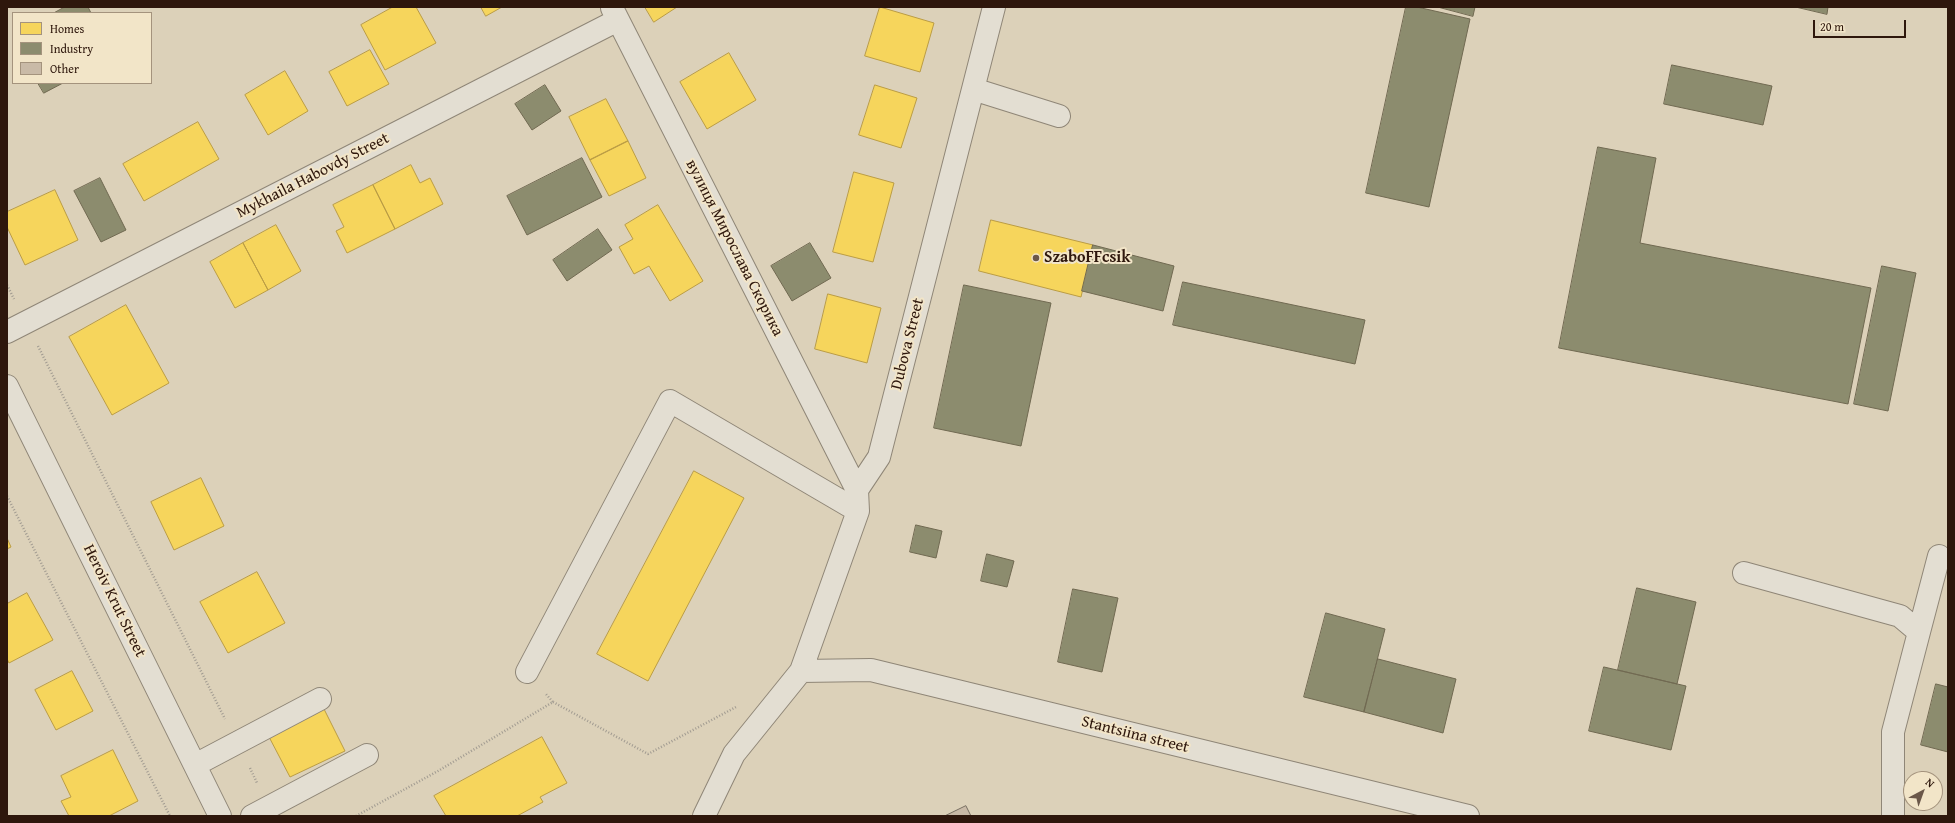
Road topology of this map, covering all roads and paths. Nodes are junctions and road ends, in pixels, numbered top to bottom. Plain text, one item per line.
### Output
1 (994, 7) edge
2 (615, 14) edge
3 (973, 89) junction
4 (1059, 116) dead end
5 (7, 285) edge
6 (26, 323) junction
7 (7, 332) edge
8 (7, 386) edge
9 (7, 496) edge
10 (857, 500) junction
11 (1939, 556) dead end
12 (1744, 573) dead end
13 (1919, 632) junction
14 (801, 671) junction
15 (527, 672) joint
16 (320, 699) dead end
17 (553, 702) junction
18 (738, 705) dead end
19 (237, 743) junction
20 (367, 755) dead end
21 (195, 765) junction
22 (260, 811) edge
23 (170, 816) edge
24 (220, 816) edge
25 (356, 816) edge
26 (704, 816) edge
27 (1468, 816) edge
28 (1893, 816) edge

1 - 3 street, Dubova Street
2 - 6 street, Mykhaila Habovdy Street
2 - 10 street, вулиця Мирослава Скорика
3 - 4 street
3 - 10 street, Dubova Street
5 - 6 path
6 - 7 street, Mykhaila Habovdy Street
6 - 19 path
8 - 21 street, Heroiv Krut Street
9 - 23 path
10 - 14 street, Dubova Street
10 - 15 street
11 - 13 street
12 - 13 street
13 - 28 street
14 - 26 street, Dubova Street
14 - 27 street, Stantsiina street
15 - 17 path
16 - 19 street
17 - 18 path
17 - 25 path
19 - 21 street
19 - 22 path
20 - 22 street
21 - 24 street, Heroiv Krut Street

